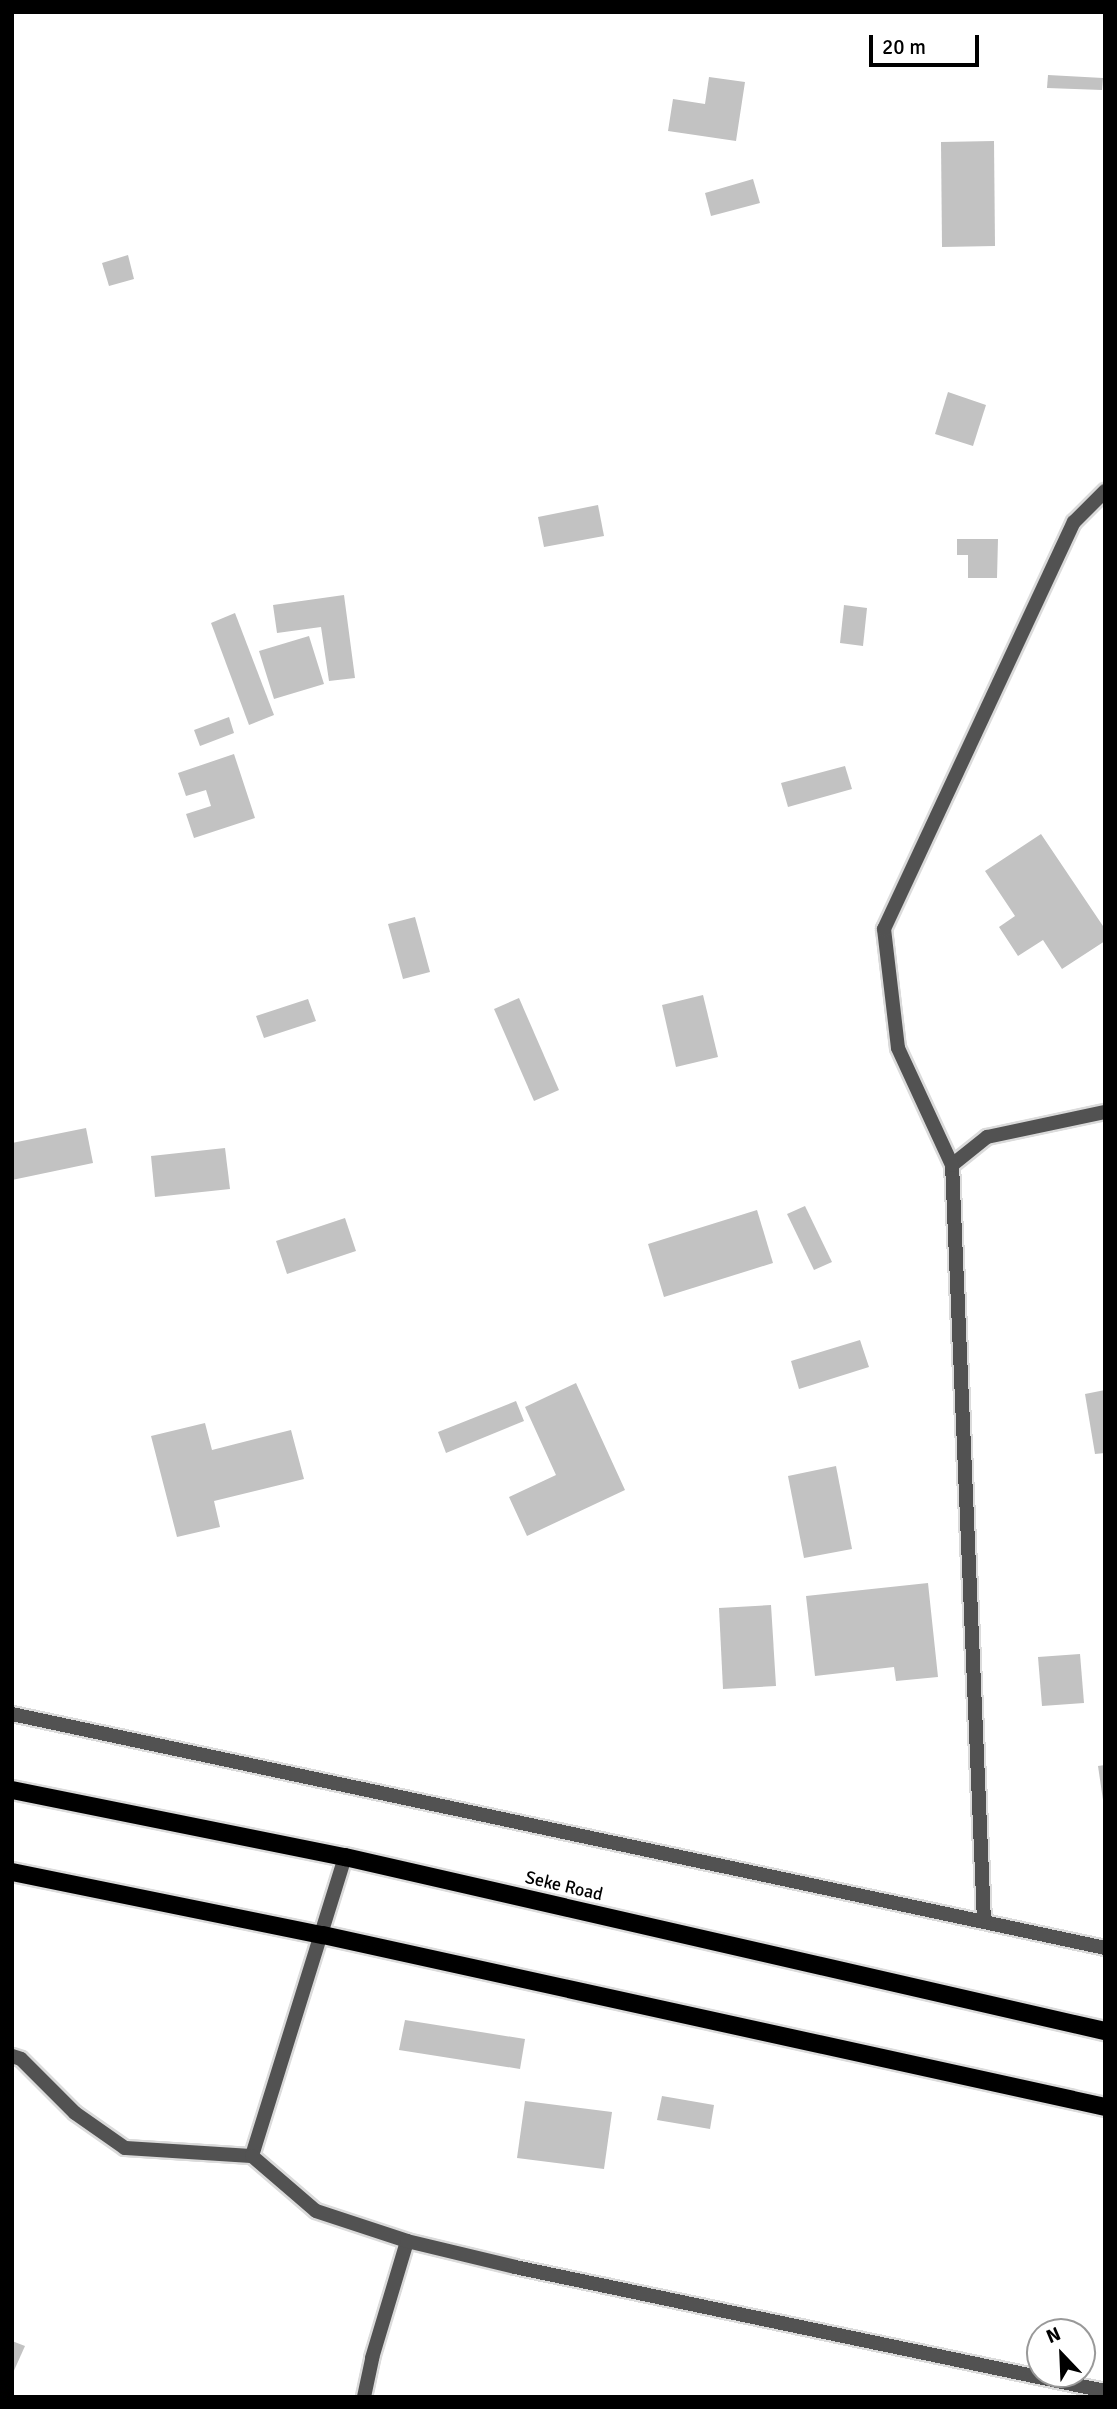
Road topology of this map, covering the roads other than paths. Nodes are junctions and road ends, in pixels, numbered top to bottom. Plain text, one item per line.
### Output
1 (1105, 491) edge
2 (1105, 1112) edge
3 (952, 1165) junction
4 (12, 1714) edge
5 (12, 1790) edge
6 (345, 1857) junction
7 (12, 1872) edge
8 (984, 1922) junction
9 (323, 1935) junction
10 (1105, 1948) edge
11 (1105, 2031) edge
12 (12, 2056) edge
13 (1105, 2107) edge
14 (253, 2156) junction
15 (407, 2241) junction
16 (1105, 2391) edge
17 (364, 2397) edge

1 - 3 street
2 - 3 street
3 - 8 street
4 - 8 street
5 - 6 main road, Seke Road
6 - 9 street
6 - 11 main road, Seke Road
7 - 9 main road
8 - 10 street
9 - 13 main road
9 - 14 street
12 - 14 street
14 - 15 street
15 - 16 street
15 - 17 street

